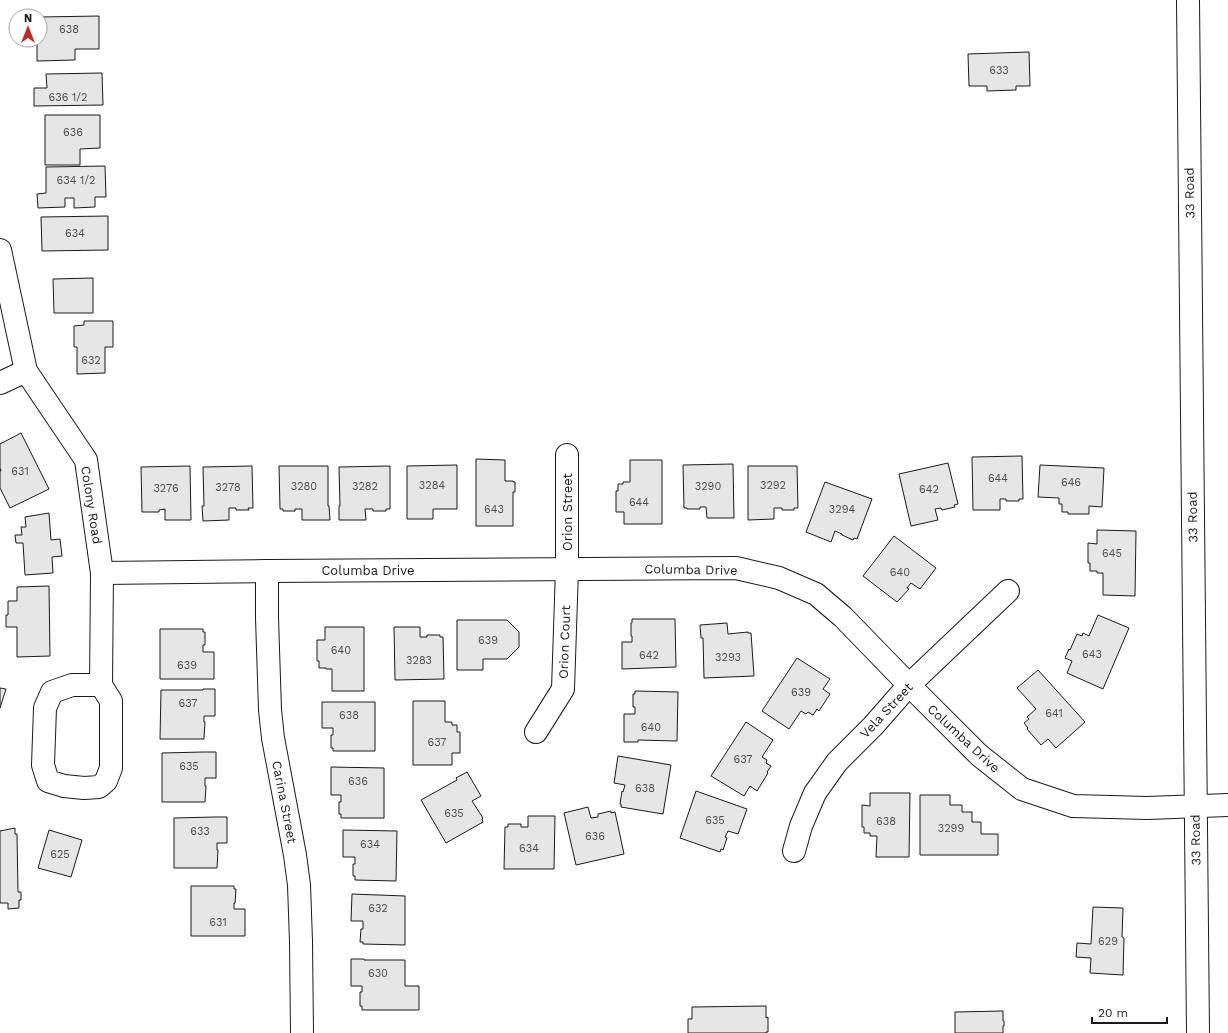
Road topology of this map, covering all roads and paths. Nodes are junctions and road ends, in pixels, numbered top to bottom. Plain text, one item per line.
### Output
1 (1188, 0) edge
2 (0, 250) edge
3 (26, 371) junction
4 (0, 383) edge
5 (567, 455) dead end
6 (567, 569) junction
7 (267, 570) junction
8 (102, 573) junction
9 (1008, 591) dead end
10 (102, 685) junction
11 (908, 685) junction
12 (536, 732) dead end
13 (1228, 805) edge
14 (1195, 806) junction
15 (794, 851) dead end
16 (302, 1033) edge
17 (1198, 1033) edge

1 - 14 street, 33 Road
2 - 3 street, Colony Road
3 - 4 street
3 - 8 street, Colony Road
5 - 6 street, Orion Street
6 - 7 street, Columba Drive
6 - 11 street, Columba Drive
6 - 12 street, Orion Court
7 - 8 street, Columba Drive
7 - 16 street, Carina Street
8 - 10 street, Colony Road
9 - 11 street, Vela Street
10 - 10 street, Colony Road
11 - 14 street, Columba Drive
11 - 15 street, Vela Street
13 - 14 street, Columba Drive
14 - 17 street, 33 Road

